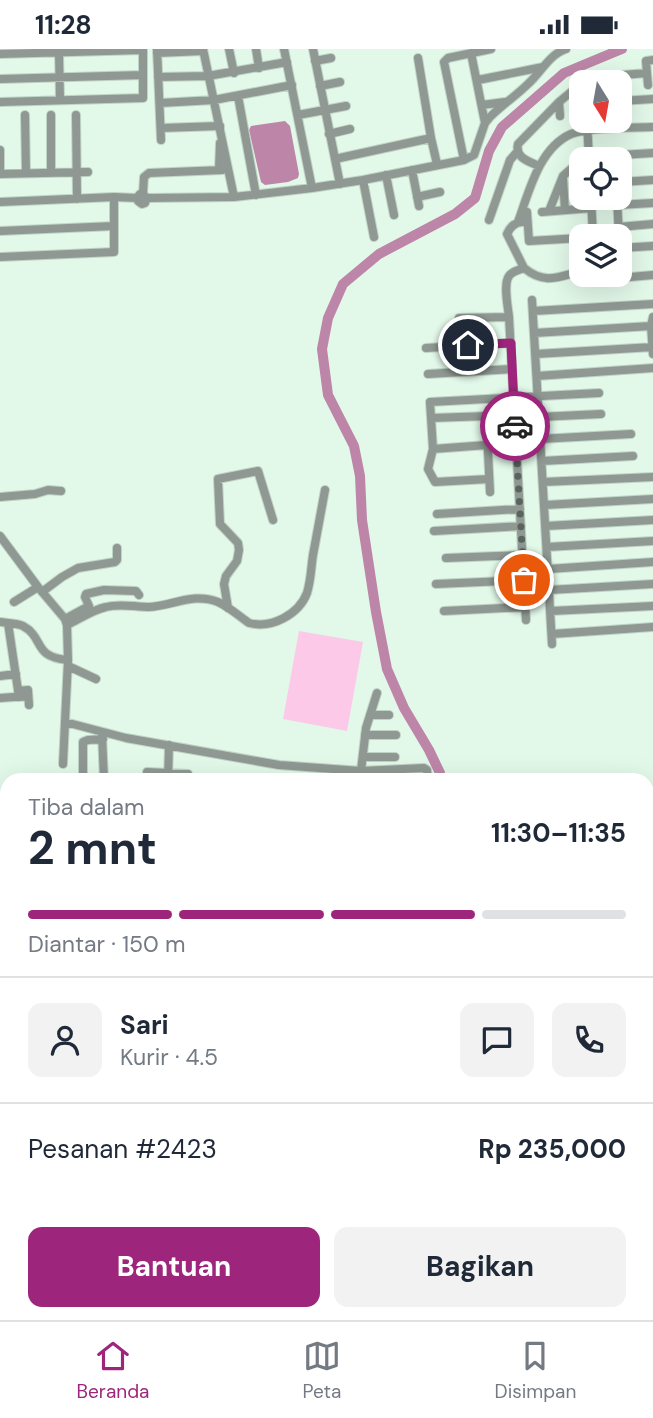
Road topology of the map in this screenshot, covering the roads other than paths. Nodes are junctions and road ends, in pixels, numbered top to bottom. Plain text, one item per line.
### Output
1 (229, 49) edge
2 (256, 49) edge
3 (284, 49) edge
4 (313, 49) edge
5 (491, 49) edge
6 (203, 50) edge
7 (562, 50) edge
8 (157, 51) edge
9 (60, 52) junction
10 (471, 53) junction
11 (0, 54) edge
12 (331, 58) dead end
13 (418, 58) dead end
14 (653, 60) edge
15 (315, 61) junction
16 (287, 62) junction
17 (544, 67) junction
18 (259, 68) junction
19 (234, 73) junction
20 (647, 73) junction
21 (632, 74) edge
22 (143, 75) junction
23 (208, 76) junction
24 (60, 77) junction
25 (159, 77) junction
26 (0, 79) edge
27 (478, 81) junction
28 (340, 82) dead end
29 (292, 85) junction
30 (648, 85) dead end
31 (320, 86) junction
32 (569, 93) edge
33 (239, 96) junction
34 (653, 99) edge
35 (60, 100) junction
36 (214, 100) junction
37 (632, 100) edge
38 (0, 102) edge
39 (505, 102) junction
40 (559, 102) junction
41 (160, 103) junction
42 (482, 105) junction
43 (346, 106) dead end
44 (324, 110) junction
45 (25, 115) dead end
46 (51, 115) dead end
47 (76, 115) dead end
48 (298, 115) junction
49 (560, 116) dead end
50 (485, 123) junction
51 (220, 126) junction
52 (653, 127) edge
53 (161, 128) junction
54 (632, 128) edge
55 (350, 129) dead end
56 (578, 133) edge
57 (329, 134) junction
58 (431, 138) junction
59 (161, 140) dead end
60 (0, 150) edge
61 (517, 152) junction
62 (653, 153) edge
63 (632, 155) edge
64 (335, 159) junction
65 (464, 160) junction
66 (437, 164) junction
67 (539, 166) junction
68 (223, 170) junction
69 (412, 170) junction
70 (569, 171) edge
71 (77, 172) junction
72 (89, 172) dead end
73 (26, 173) junction
74 (51, 173) junction
75 (0, 174) edge
76 (386, 176) junction
77 (563, 176) junction
78 (363, 180) junction
79 (653, 180) edge
80 (632, 181) edge
81 (340, 184) junction
82 (312, 188) junction
83 (440, 192) dead end
84 (256, 195) junction
85 (114, 197) junction
86 (143, 197) junction
87 (234, 197) junction
88 (417, 197) junction
89 (77, 198) junction
90 (0, 202) edge
91 (632, 202) edge
92 (653, 203) edge
93 (419, 206) dead end
94 (565, 210) junction
95 (569, 210) edge
96 (394, 215) dead end
97 (489, 221) dead end
98 (518, 222) junction
99 (653, 225) edge
100 (114, 226) junction
101 (0, 230) edge
102 (632, 231) edge
103 (374, 237) dead end
104 (569, 239) edge
105 (653, 246) edge
106 (632, 247) edge
107 (0, 257) edge
108 (524, 268) junction
109 (569, 275) edge
110 (653, 275) edge
111 (632, 277) edge
112 (532, 300) dead end
113 (653, 304) edge
114 (533, 311) junction
115 (509, 317) junction
116 (459, 319) dead end
117 (652, 321) edge
118 (534, 333) junction
119 (511, 343) junction
120 (653, 347) edge
121 (426, 348) dead end
122 (536, 354) junction
123 (653, 354) edge
124 (653, 368) edge
125 (512, 369) junction
126 (428, 374) dead end
127 (537, 376) junction
128 (599, 393) dead end
129 (538, 396) junction
130 (514, 398) junction
131 (601, 414) dead end
132 (515, 415) junction
133 (430, 418) junction
134 (539, 418) junction
135 (487, 432) dead end
136 (631, 434) dead end
137 (540, 439) junction
138 (487, 445) junction
139 (433, 449) junction
140 (633, 456) dead end
141 (542, 461) junction
142 (653, 477) edge
143 (489, 479) junction
144 (543, 482) junction
145 (61, 491) dead end
146 (325, 491) dead end
147 (490, 492) dead end
148 (0, 497) edge
149 (653, 499) edge
150 (545, 505) junction
151 (520, 509) junction
152 (437, 514) dead end
153 (273, 520) dead end
154 (653, 520) edge
155 (521, 526) junction
156 (546, 526) junction
157 (434, 531) dead end
158 (0, 536) edge
159 (653, 541) edge
160 (547, 547) junction
161 (117, 548) dead end
162 (523, 555) junction
163 (446, 558) dead end
164 (653, 562) edge
165 (548, 569) junction
166 (524, 580) junction
167 (653, 584) edge
168 (436, 585) dead end
169 (40, 589) junction
170 (550, 590) junction
171 (139, 594) dead end
172 (14, 602) dead end
173 (653, 606) edge
174 (526, 607) junction
175 (228, 608) junction
176 (444, 611) dead end
177 (551, 611) junction
178 (526, 620) dead end
179 (66, 622) junction
180 (4, 623) edge
181 (653, 628) edge
182 (68, 663) junction
183 (16, 674) junction
184 (0, 676) edge
185 (96, 679) dead end
186 (377, 693) dead end
187 (18, 694) junction
188 (0, 698) edge
189 (29, 700) dead end
190 (370, 715) junction
191 (389, 715) dead end
192 (65, 723) junction
193 (102, 735) junction
194 (365, 735) junction
195 (396, 735) dead end
196 (169, 745) junction
197 (363, 757) junction
198 (395, 757) dead end
199 (63, 764) dead end
200 (321, 769) junction
201 (376, 770) junction
202 (361, 771) junction
203 (147, 772) dead end
204 (83, 773) edge
205 (101, 773) edge
206 (152, 773) edge
207 (168, 773) edge
208 (321, 773) edge
209 (337, 773) edge
210 (356, 773) edge
211 (376, 773) edge
212 (428, 773) edge

1 - 19 street
2 - 18 street
3 - 16 street
4 - 15 street
5 - 10 street
6 - 8 street
6 - 23 street
7 - 17 street
8 - 25 street
9 - 11 street
9 - 22 street
9 - 24 street
10 - 27 street
10 - 65 street
12 - 15 street
13 - 58 street
14 - 20 street
15 - 31 street
16 - 18 street
16 - 29 street
17 - 27 street
17 - 39 street
18 - 19 street
19 - 23 street
20 - 21 street
20 - 30 street
22 - 24 street
22 - 35 street
23 - 25 street
23 - 36 street
24 - 26 street
24 - 35 street
25 - 41 street
27 - 42 street
28 - 31 street
29 - 33 street
29 - 48 street
31 - 44 street
32 - 40 street
33 - 36 street
33 - 84 street
34 - 37 street
35 - 38 street
36 - 41 street
36 - 51 street
39 - 42 street
39 - 50 street
40 - 49 street
40 - 61 street
41 - 53 street
42 - 50 street
43 - 44 street
44 - 48 street
44 - 57 street
45 - 73 street
46 - 74 street
47 - 71 street
48 - 82 street
50 - 65 street
51 - 53 street
51 - 68 street
52 - 54 street
53 - 59 street
55 - 57 street
56 - 67 street
57 - 64 street
58 - 64 street
58 - 66 street
60 - 75 street
61 - 67 street
61 - 97 street
62 - 63 street
64 - 81 street
65 - 66 street
66 - 69 street
67 - 98 street
68 - 86 street
68 - 87 street
69 - 76 street
69 - 88 street
70 - 77 street
71 - 72 street
71 - 74 street
71 - 89 street
73 - 74 street
73 - 75 street
76 - 78 street
76 - 96 street
77 - 94 street
77 - 94 street
78 - 81 street
78 - 103 street
79 - 80 street
81 - 82 street
82 - 84 street
83 - 88 street
84 - 87 street
85 - 86 street
85 - 89 street
85 - 100 street
86 - 87 street
88 - 93 street
89 - 90 street
91 - 92 street
94 - 95 street
98 - 104 street
98 - 108 street
99 - 102 street
100 - 101 street
100 - 107 street
105 - 106 street
108 - 109 street
108 - 115 street
110 - 111 street
112 - 114 street
113 - 114 street
114 - 118 street
115 - 116 street
115 - 119 street
117 - 118 street
117 - 120 street
118 - 122 street
119 - 121 street
119 - 125 street
120 - 122 street
120 - 123 street
122 - 127 street
124 - 127 street
125 - 126 street
125 - 130 street
127 - 129 street
128 - 129 street
129 - 130 street
129 - 134 street
130 - 132 street
130 - 133 street
131 - 134 street
132 - 133 street
132 - 151 street
133 - 139 street
134 - 137 street
135 - 138 street
136 - 137 street
137 - 141 street
138 - 139 street
138 - 143 street
139 - 143 street
140 - 141 street
141 - 144 street
142 - 144 street
143 - 147 street
144 - 150 street
145 - 148 street
146 - 175 street
149 - 150 street
150 - 156 street
151 - 152 street
151 - 155 street
153 - 175 street
154 - 156 street
155 - 157 street
155 - 162 street
156 - 160 street
158 - 169 street
159 - 160 street
160 - 165 street
161 - 169 street
162 - 163 street
162 - 166 street
164 - 165 street
165 - 170 street
166 - 168 street
166 - 174 street
167 - 170 street
169 - 172 street
169 - 179 street
170 - 177 street
171 - 179 street
173 - 177 street
174 - 176 street
174 - 178 street
175 - 179 street
177 - 181 street
179 - 182 street
180 - 182 street
180 - 183 street
182 - 185 street
182 - 192 street
183 - 184 street
183 - 187 street
186 - 190 street
187 - 188 street
187 - 189 street
190 - 191 street
190 - 194 street
192 - 193 street
192 - 199 street
193 - 196 street
193 - 204 street
193 - 205 street
194 - 195 street
194 - 197 street
196 - 200 street
196 - 207 street
197 - 198 street
197 - 202 street
200 - 208 street
200 - 209 street
201 - 202 street
201 - 211 street
201 - 212 street
202 - 210 street
203 - 206 street

